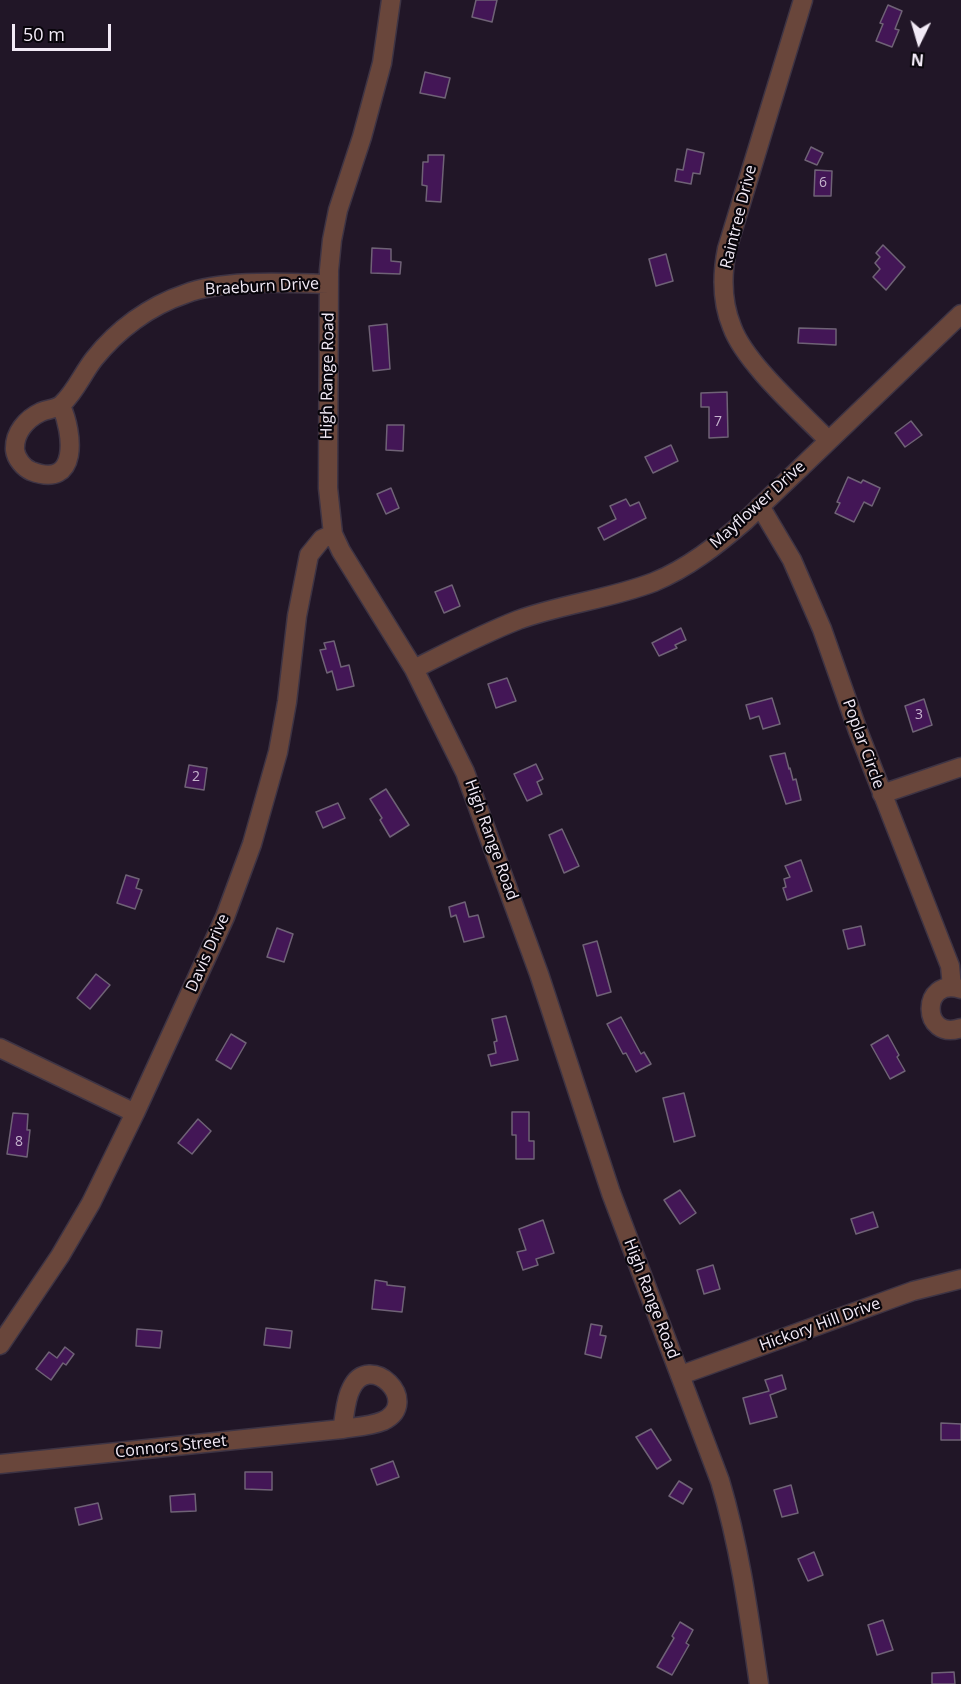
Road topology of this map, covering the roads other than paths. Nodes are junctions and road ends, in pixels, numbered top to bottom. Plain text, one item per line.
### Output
1 (391, 0) edge
2 (802, 0) edge
3 (329, 284) junction
4 (961, 314) edge
5 (61, 406) dead end
6 (828, 440) junction
7 (760, 506) junction
8 (333, 534) junction
9 (414, 669) junction
10 (961, 767) edge
11 (882, 794) junction
12 (956, 988) edge
13 (961, 1028) edge
14 (0, 1048) edge
15 (135, 1113) junction
16 (961, 1279) edge
17 (0, 1345) edge
18 (681, 1375) junction
19 (342, 1429) dead end
20 (0, 1464) edge
21 (759, 1684) edge

1 - 3 street, High Range Road
2 - 6 street, Raintree Drive
3 - 5 street, Braeburn Drive
3 - 8 street, High Range Road
4 - 6 street, Mayflower Drive
6 - 7 street, Mayflower Drive
7 - 9 street, Mayflower Drive
7 - 11 street, Poplar Circle
8 - 9 street, High Range Road
8 - 15 street, Davis Drive
9 - 18 street, High Range Road
10 - 11 street
11 - 12 street, Poplar Circle
12 - 13 street, Poplar Circle
14 - 15 street
15 - 17 street, Davis Drive
16 - 18 street, Hickory Hill Drive
18 - 21 street, High Range Road
19 - 20 street, Connors Street

